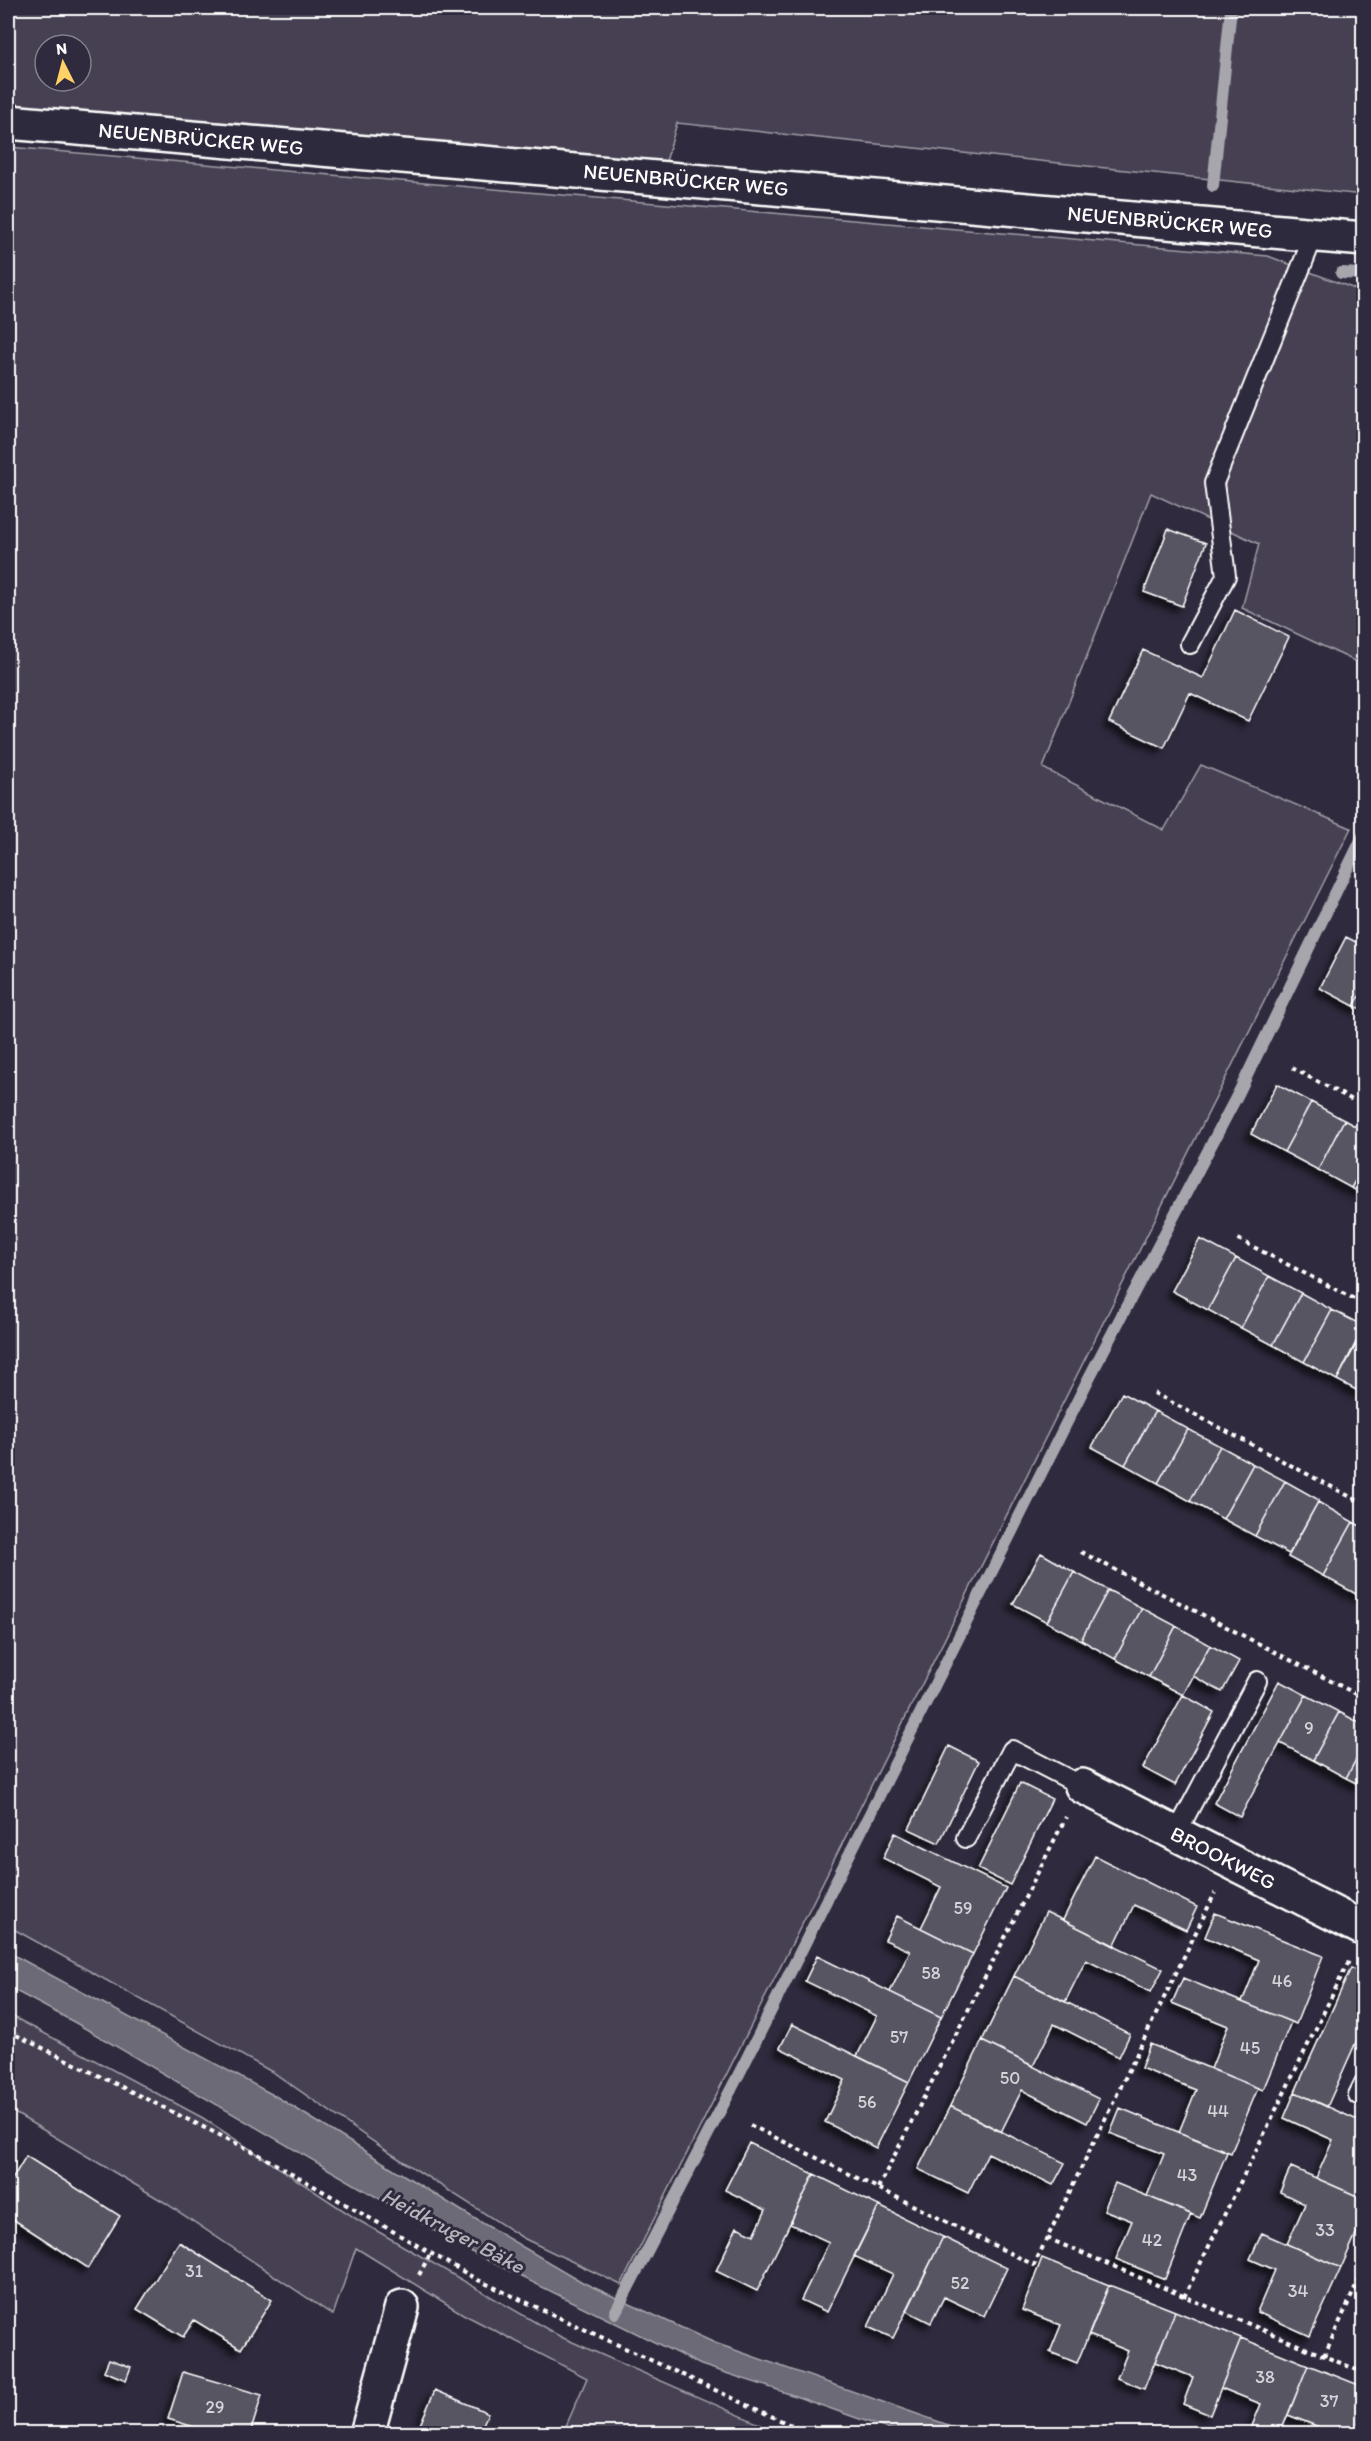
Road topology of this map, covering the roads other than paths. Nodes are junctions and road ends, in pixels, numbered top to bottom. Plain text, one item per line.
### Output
1 (8, 122) edge
2 (1314, 235) junction
3 (1364, 239) edge
4 (1190, 644) dead end
5 (1257, 1681) dead end
6 (1082, 1786) joint
7 (1176, 1834) junction
8 (966, 1838) dead end
9 (1358, 1941) edge
10 (402, 2307) dead end
11 (367, 2433) edge

1 - 2 street, NEUENBRÜCKER WEG
2 - 3 street, NEUENBRÜCKER WEG
2 - 4 lane
5 - 7 lane
6 - 7 street, BROOKWEG
6 - 8 lane
7 - 9 street, BROOKWEG
10 - 11 street

